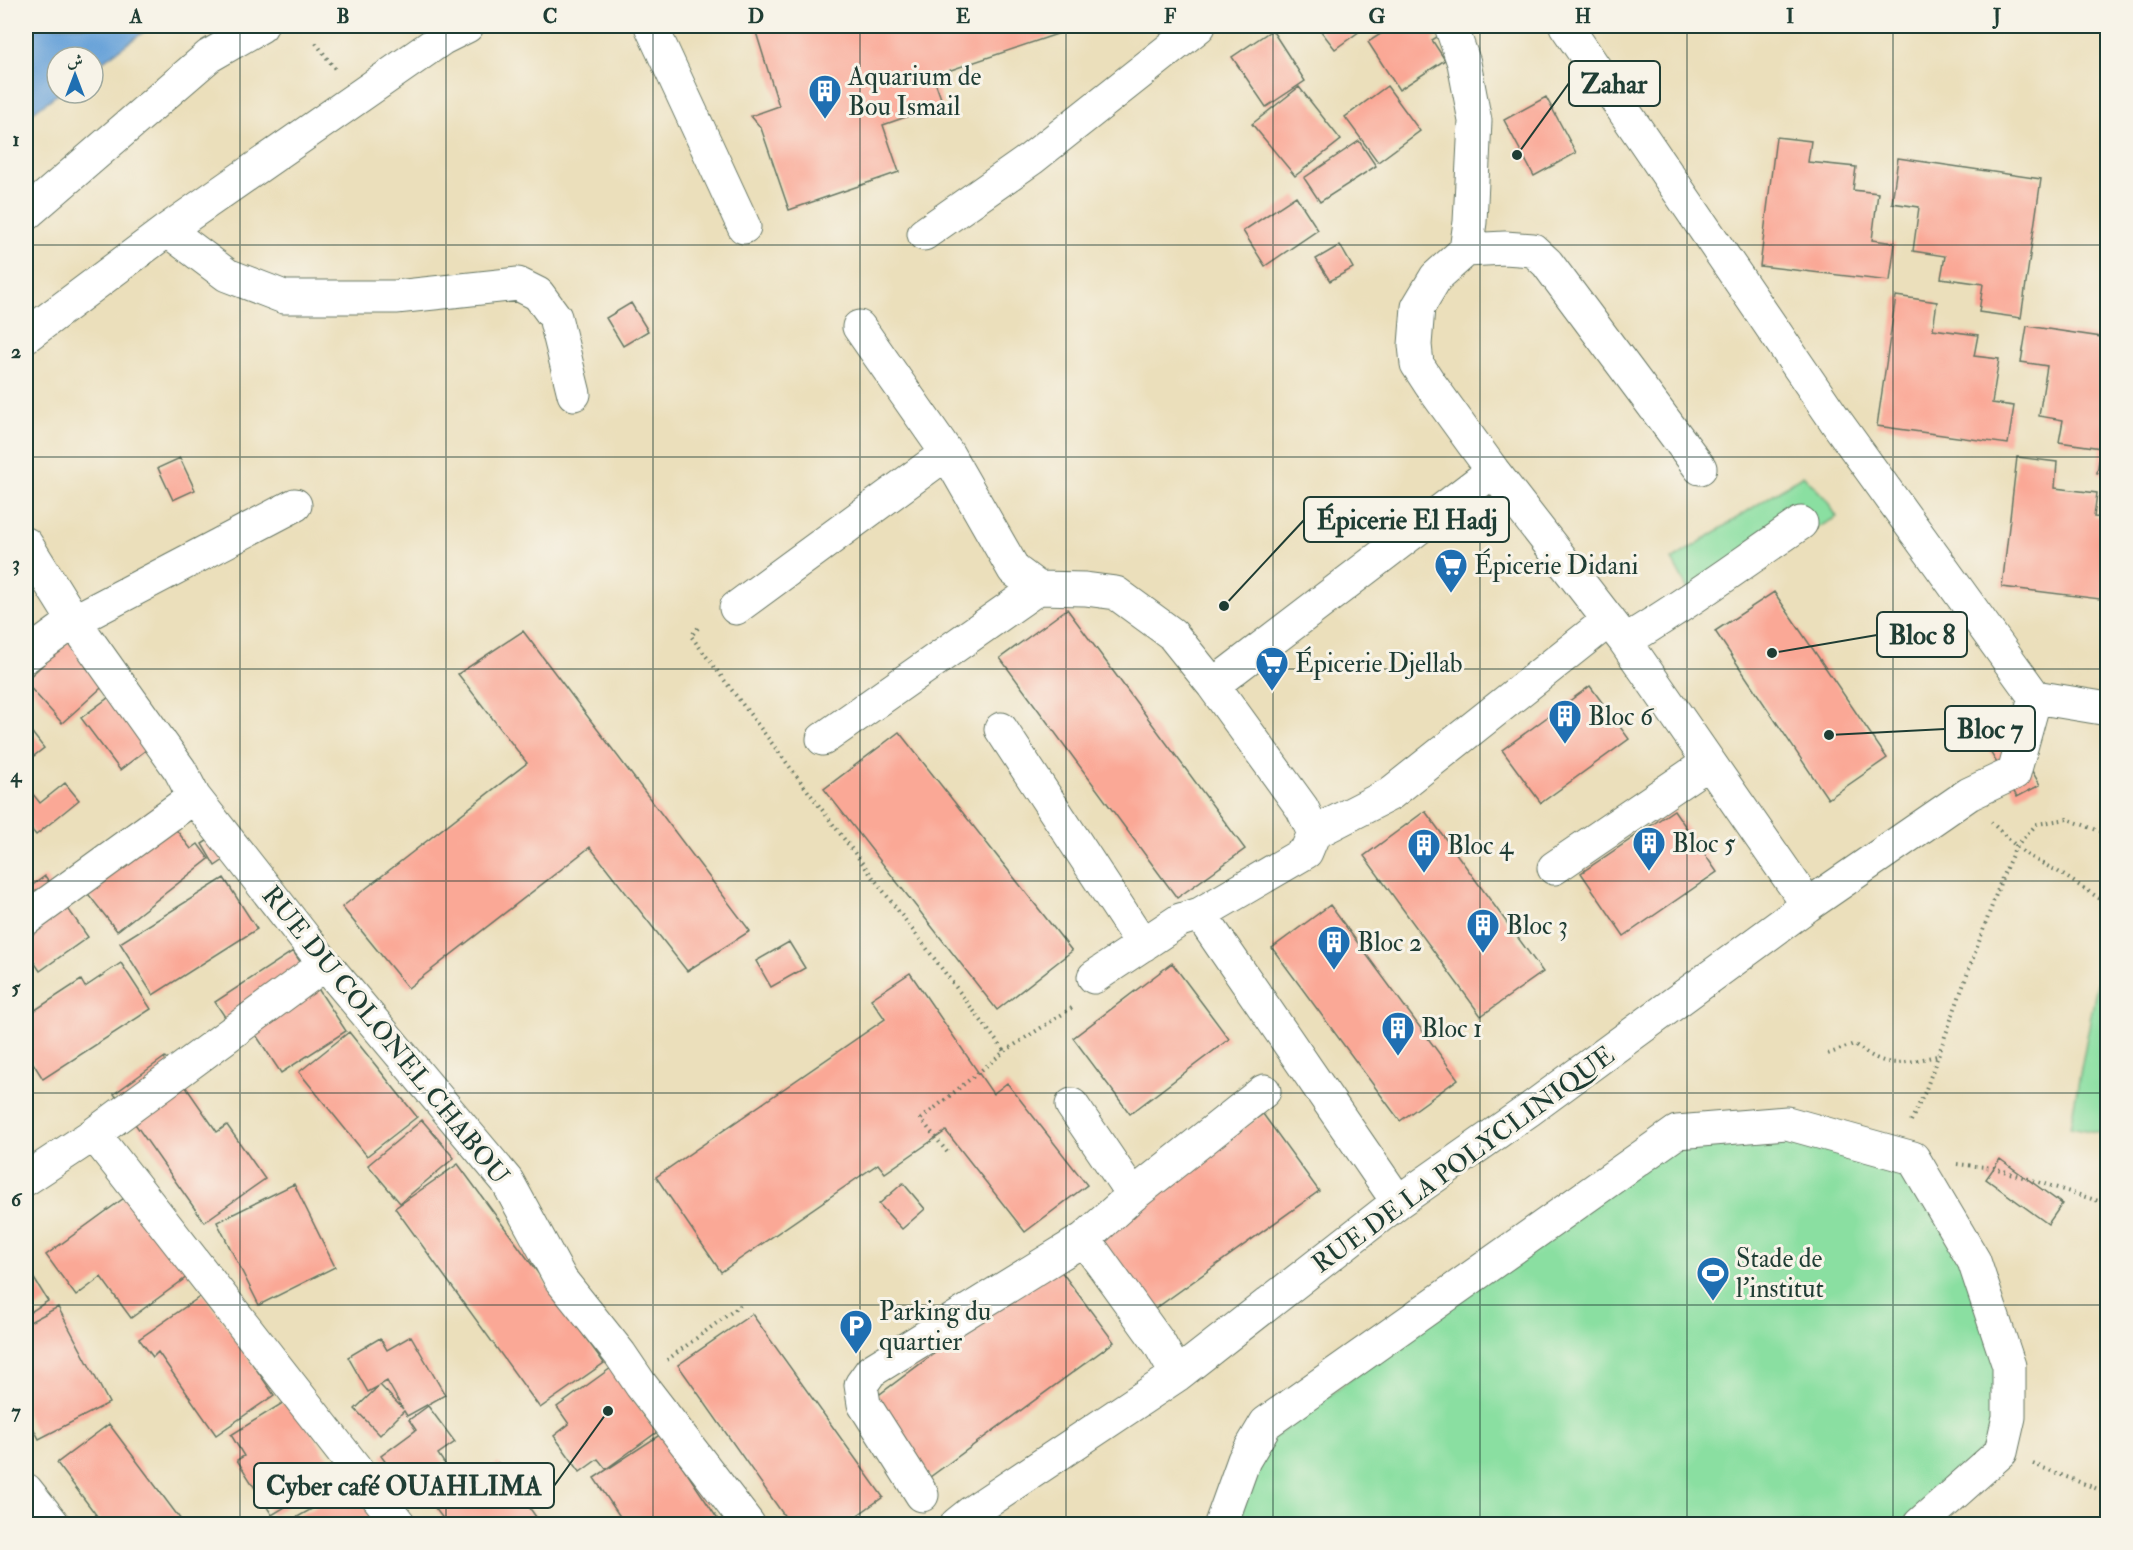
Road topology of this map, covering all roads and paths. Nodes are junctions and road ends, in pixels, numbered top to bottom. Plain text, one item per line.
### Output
1 (261, 26) edge
2 (651, 26) edge
3 (1198, 26) edge
4 (1451, 26) edge
5 (1566, 26) edge
6 (455, 32) edge
7 (316, 43) dead end
8 (335, 69) dead end
9 (26, 214) edge
10 (744, 226) dead end
11 (167, 230) junction
12 (924, 234) dead end
13 (1466, 250) junction
14 (859, 327) dead end
15 (26, 336) edge
16 (574, 394) dead end
17 (946, 453) junction
18 (1700, 468) dead end
19 (1493, 471) junction
20 (294, 505) dead end
21 (1801, 523) dead end
22 (26, 544) edge
23 (1038, 588) junction
24 (735, 608) dead end
25 (74, 621) junction
26 (698, 628) dead end
27 (1617, 631) junction
28 (26, 656) edge
29 (1213, 684) junction
30 (2035, 697) junction
31 (2108, 709) edge
32 (1001, 729) dead end
33 (823, 739) dead end
34 (1708, 763) junction
35 (1970, 794) junction
36 (194, 797) junction
37 (1314, 833) junction
38 (2108, 834) edge
39 (2016, 846) junction
40 (1554, 868) dead end
41 (2108, 904) edge
42 (1808, 905) junction
43 (1200, 914) junction
44 (26, 919) edge
45 (1143, 945) junction
46 (325, 964) junction
47 (1089, 989) joint
48 (1004, 1051) dead end
49 (1828, 1054) dead end
50 (1938, 1056) junction
51 (1264, 1091) dead end
52 (1072, 1105) dead end
53 (94, 1134) junction
54 (947, 1152) dead end
55 (1913, 1158) junction
56 (26, 1179) edge
57 (1133, 1195) junction
58 (1398, 1202) junction
59 (2108, 1204) edge
60 (1084, 1239) junction
61 (741, 1305) dead end
62 (665, 1362) dead end
63 (1177, 1375) junction
64 (2001, 1452) junction
65 (26, 1490) edge
66 (2108, 1493) edge
67 (922, 1495) dead end
68 (53, 1524) edge
69 (399, 1524) edge
70 (748, 1524) edge
71 (957, 1524) edge
72 (1221, 1524) edge
73 (1920, 1524) edge

1 - 9 street
2 - 10 street
3 - 12 street
4 - 13 street
5 - 30 street
6 - 11 street
7 - 8 path
11 - 15 street
11 - 16 street
13 - 18 street
13 - 19 street
14 - 17 street
17 - 23 street
17 - 24 street
19 - 27 street
19 - 29 street
20 - 25 street
21 - 27 street
22 - 25 street, RUE DU COLONEL CHABOU
23 - 29 street
23 - 33 street
25 - 28 street
25 - 36 street, RUE DU COLONEL CHABOU
26 - 48 path
27 - 34 street
27 - 37 street
29 - 37 street
30 - 31 street
30 - 35 street, RUE DE LA POLYCLINIQUE
32 - 45 street
34 - 40 street
34 - 42 street
35 - 39 path
35 - 42 street, RUE DE LA POLYCLINIQUE
36 - 44 street
36 - 46 street, RUE DU COLONEL CHABOU
37 - 43 street
38 - 39 path
39 - 41 path
39 - 50 path
42 - 58 street, RUE DE LA POLYCLINIQUE
43 - 45 street
43 - 58 street
45 - 47 street
46 - 53 street
46 - 70 street, RUE DU COLONEL CHABOU
47 - 54 path
49 - 50 path
50 - 55 path
51 - 57 street
52 - 57 street
53 - 56 street
53 - 69 street
55 - 59 path
55 - 64 street
55 - 72 street
57 - 60 street
58 - 63 street, RUE DE LA POLYCLINIQUE
60 - 63 street
60 - 67 street
61 - 62 path
63 - 71 street, RUE DE LA POLYCLINIQUE
64 - 66 path
64 - 73 street
65 - 68 street

